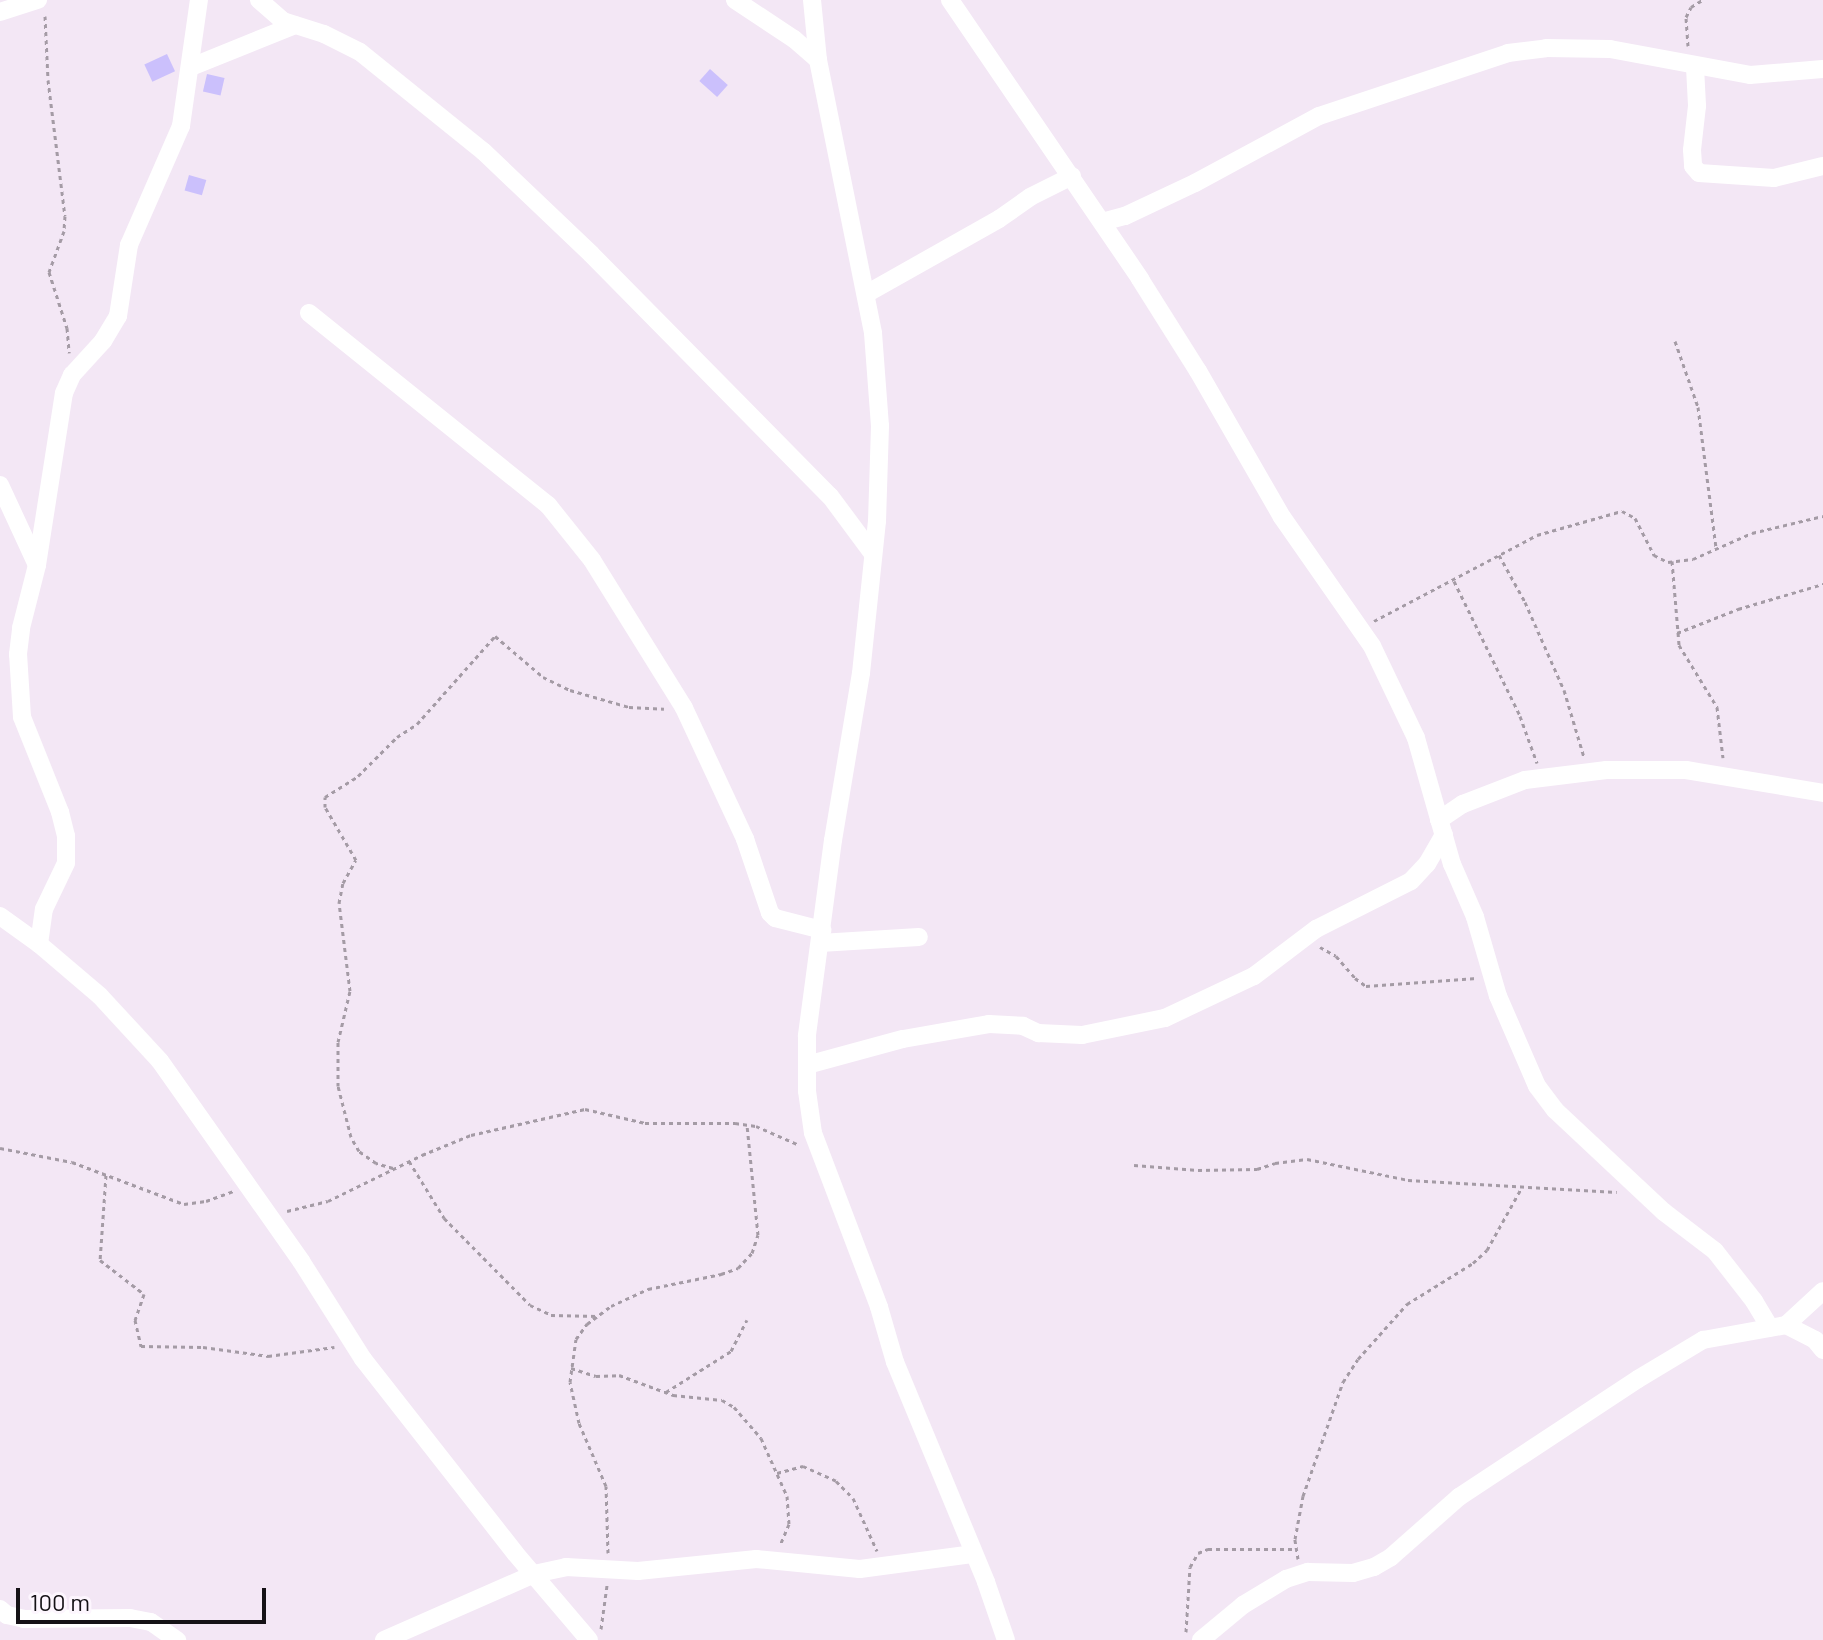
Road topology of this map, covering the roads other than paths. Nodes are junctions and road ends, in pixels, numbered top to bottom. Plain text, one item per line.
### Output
1 (199, 0) edge
2 (259, 0) edge
3 (735, 0) edge
4 (812, 0) edge
5 (950, 0) edge
6 (41, 5) edge
7 (0, 12) edge
8 (295, 25) junction
9 (818, 60) junction
10 (1692, 66) junction
11 (191, 67) junction
12 (1823, 69) edge
13 (1823, 166) edge
14 (1072, 176) junction
15 (1102, 222) junction
16 (866, 294) junction
17 (309, 313) dead end
18 (0, 485) edge
19 (873, 554) junction
20 (37, 565) junction
21 (1823, 793) edge
22 (1442, 828) junction
23 (0, 916) edge
24 (821, 937) junction
25 (919, 937) dead end
26 (39, 944) junction
27 (807, 1065) junction
28 (1823, 1291) edge
29 (1778, 1327) junction
30 (1823, 1350) edge
31 (972, 1554) junction
32 (534, 1574) junction
33 (0, 1609) edge
34 (594, 1637) edge
35 (177, 1640) edge
36 (384, 1640) edge
37 (1006, 1640) edge
38 (1201, 1640) edge

1 - 11 street
2 - 8 street
3 - 9 street
4 - 9 street
5 - 14 street
6 - 7 street
8 - 11 street
8 - 19 street
9 - 16 street
10 - 12 street
10 - 13 street
10 - 15 street
11 - 20 street
14 - 15 street
14 - 16 street
15 - 22 street
16 - 19 street
17 - 24 street
18 - 20 street
19 - 24 street
20 - 26 street
21 - 22 street
22 - 27 street
22 - 29 street
23 - 26 street
24 - 25 street
24 - 27 street
26 - 32 street
27 - 31 street
28 - 29 street
29 - 30 street
29 - 38 street
31 - 32 street
31 - 37 street
32 - 34 street
32 - 36 street
33 - 35 street

